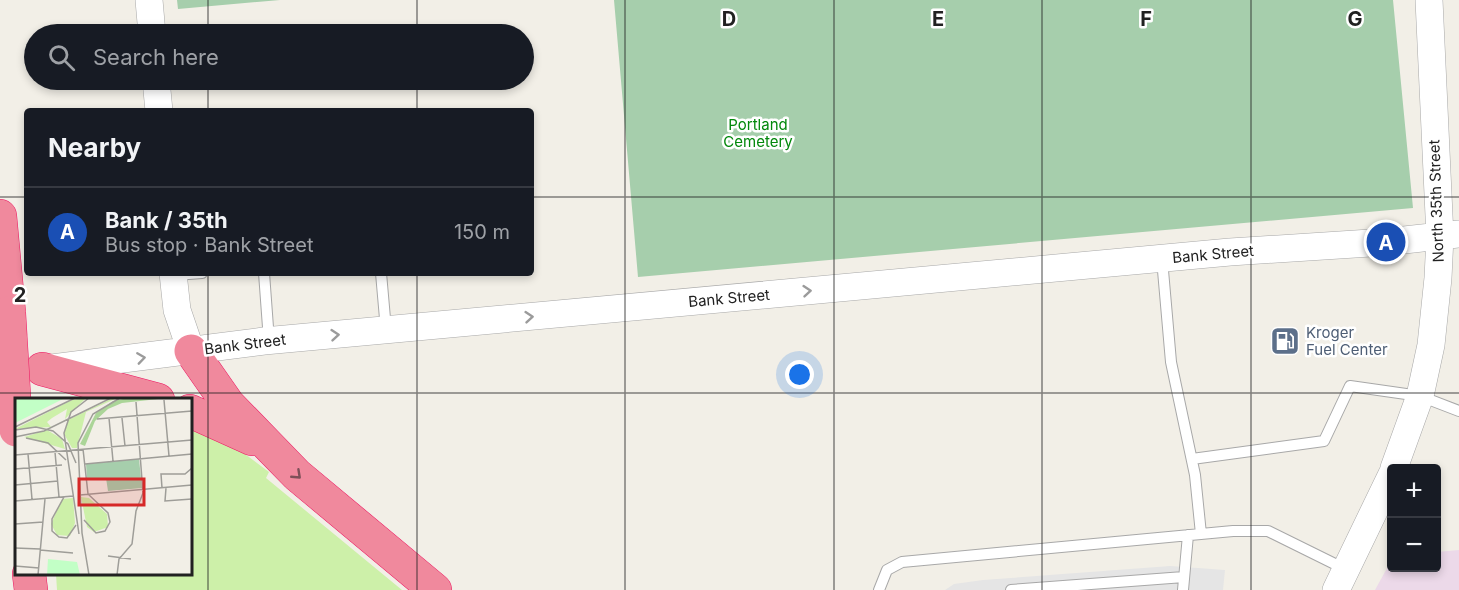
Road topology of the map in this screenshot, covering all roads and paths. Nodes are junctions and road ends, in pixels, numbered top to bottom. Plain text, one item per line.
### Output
1 (149, 0) edge
2 (1429, 0) edge
3 (151, 24) edge
4 (157, 90) edge
5 (159, 108) edge
6 (0, 216) edge
7 (1449, 235) edge
8 (1162, 258) junction
9 (173, 276) edge
10 (264, 276) edge
11 (381, 276) edge
12 (386, 330) junction
13 (269, 341) junction
14 (191, 351) junction
15 (42, 369) junction
16 (0, 372) edge
17 (1420, 396) junction
18 (154, 398) edge
19 (1459, 411) edge
20 (192, 412) edge
21 (15, 413) edge
22 (271, 448) junction
23 (1192, 459) junction
24 (1395, 464) edge
25 (1387, 484) edge
26 (1201, 534) junction
27 (1188, 535) junction
28 (29, 575) edge
29 (1184, 577) junction
30 (1341, 580) edge
31 (31, 590) edge
32 (435, 590) edge
33 (879, 590) edge
34 (1011, 590) edge
35 (1183, 590) edge

1 - 3 street
2 - 7 street, North 35th Street
4 - 5 street
6 - 21 highway, bridge
7 - 8 street, Bank Street
7 - 17 street, North 35th Street
12 -> 8 street, Bank Street
8 - 23 lane
9 - 14 street
10 - 13 lane
11 - 12 lane
13 -> 12 street, Bank Street
13 - 14 street, Bank Street
15 -> 14 street, Bank Street
14 - 22 highway
15 - 16 street, Bank Street
15 - 18 highway
17 - 19 lane
17 - 23 lane
17 - 24 street, North 35th Street
20 - 22 highway
22 -> 32 highway
23 - 26 lane
25 - 30 street
26 - 27 lane
26 - 30 lane
27 - 29 lane
27 - 33 lane
28 - 31 highway
29 - 34 lane
29 - 35 lane

